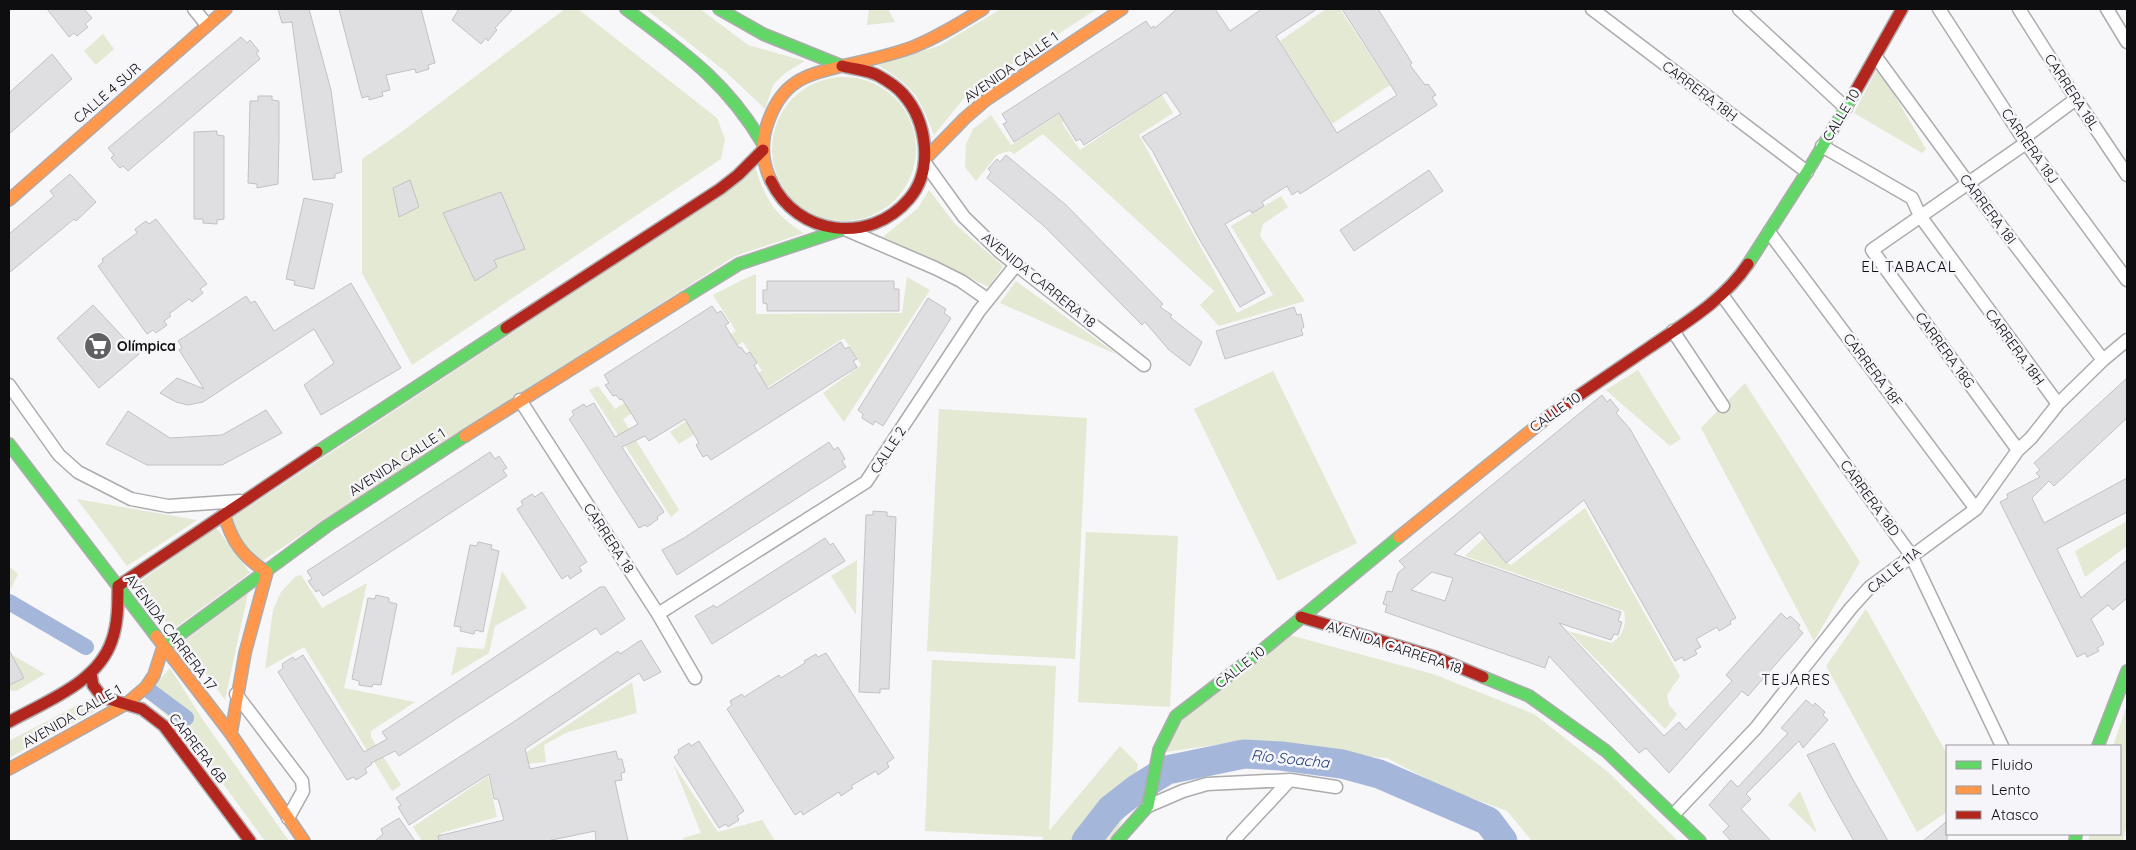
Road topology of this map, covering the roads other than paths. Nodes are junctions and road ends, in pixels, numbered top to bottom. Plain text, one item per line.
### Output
1 (194, 9) edge
2 (226, 9) edge
3 (626, 9) edge
4 (719, 9) edge
5 (983, 9) edge
6 (1122, 9) edge
7 (1592, 9) edge
8 (1739, 9) edge
9 (1902, 9) edge
10 (1939, 9) edge
11 (2019, 9) edge
12 (2107, 9) edge
13 (207, 25) junction
14 (2127, 42) edge
15 (1876, 57) junction
16 (842, 66) junction
17 (2076, 99) junction
18 (1846, 108) junction
19 (2026, 143) junction
20 (1822, 146) junction
21 (762, 147) junction
22 (925, 161) junction
23 (1807, 172) junction
24 (2127, 175) edge
25 (1968, 183) junction
26 (9, 200) edge
27 (1920, 216) junction
28 (844, 230) junction
29 (1770, 232) junction
30 (1016, 265) junction
31 (2127, 280) edge
32 (1722, 294) junction
33 (987, 300) junction
34 (1673, 331) junction
35 (2127, 340) edge
36 (2103, 360) junction
37 (1144, 365) dead end
38 (9, 385) edge
39 (520, 400) junction
40 (2058, 404) junction
41 (1723, 406) dead end
42 (9, 444) edge
43 (2018, 450) junction
44 (242, 501) junction
45 (1976, 508) junction
46 (224, 514) junction
47 (1911, 555) junction
48 (267, 572) junction
49 (118, 586) junction
50 (658, 614) junction
51 (1301, 617) junction
52 (164, 647) junction
53 (2127, 671) edge
54 (90, 674) junction
55 (695, 678) dead end
56 (236, 694) junction
57 (126, 704) junction
58 (9, 722) edge
59 (231, 734) junction
60 (2002, 745) edge
61 (2098, 745) edge
62 (9, 769) edge
63 (1290, 780) junction
64 (1336, 787) dead end
65 (1149, 800) junction
66 (1674, 814) junction
67 (288, 818) junction
68 (250, 841) edge
69 (304, 841) edge
70 (1117, 841) edge
71 (1233, 841) edge
72 (1700, 841) edge

1 - 13 street
2 - 13 main road, CALLE 4 SUR
3 - 21 main road
4 - 16 main road
5 - 16 main road
6 - 22 main road, AVENIDA CALLE 1
7 - 23 street, CARRERA 18H
8 - 18 street
9 - 15 main road, CALLE 10
10 - 19 street, CARRERA 18J
11 - 17 street, CARRERA 18L
12 - 14 street
13 - 26 main road, CALLE 4 SUR
15 - 18 main road, CALLE 10
15 - 25 street, CARRERA 18I
16 - 21 main road
16 - 22 main road
17 - 19 street
17 - 24 street, CARRERA 18L
18 - 20 main road, CALLE 10
19 - 25 street
19 - 31 street, CARRERA 18J
20 - 23 main road, CALLE 10
20 - 27 street, CARRERA 18H
21 - 28 main road
21 - 44 main road
22 - 28 main road
22 - 30 street, AVENIDA CARRERA 18
23 - 29 main road, CALLE 10
25 - 27 street
25 - 36 street, CARRERA 18I
27 - 40 street, CARRERA 18H
27 - 43 street, CARRERA 18G
28 - 33 street
28 - 39 main road, AVENIDA CALLE 1
29 - 32 main road, CALLE 10
29 - 45 street, CARRERA 18F
30 - 33 street, CALLE 2
30 - 37 street, AVENIDA CARRERA 18
32 - 34 main road, CALLE 10
32 - 47 street, CARRERA 18D
33 - 50 street, CALLE 2
34 - 41 street
34 - 51 main road, CALLE 10
35 - 36 street, CALLE 11A
36 - 40 street, CALLE 11A
38 - 44 street
39 - 48 main road, AVENIDA CALLE 1
39 - 50 street, CARRERA 18
40 - 43 street, CALLE 11A
42 - 49 main road, AVENIDA CARRERA 17
43 - 45 street, CALLE 11A
44 - 46 main road
45 - 47 street, CALLE 11A
46 - 48 main road
46 - 49 main road
47 - 60 street, CARRERA 18D
47 - 66 street, CALLE 11A
48 - 52 main road, AVENIDA CALLE 1
48 - 56 main road
49 - 52 main road, AVENIDA CARRERA 17
49 - 54 main road, AVENIDA CALLE 1
50 - 55 street, CARRERA 18
51 - 65 main road, CALLE 10
51 - 66 main road, AVENIDA CARRERA 18
52 - 57 main road, AVENIDA CALLE 1
52 - 59 main road, AVENIDA CARRERA 17
53 - 61 main road
54 - 57 main road, CARRERA 6B
54 - 58 main road, AVENIDA CALLE 1
56 - 59 main road
56 - 67 street
57 - 62 main road, AVENIDA CALLE 1
57 - 68 main road, CARRERA 6B
59 - 67 main road, AVENIDA CARRERA 17
63 - 64 street
63 - 65 street
63 - 71 street
65 - 70 main road
66 - 72 main road, AVENIDA CARRERA 18
67 - 69 main road, AVENIDA CARRERA 17

